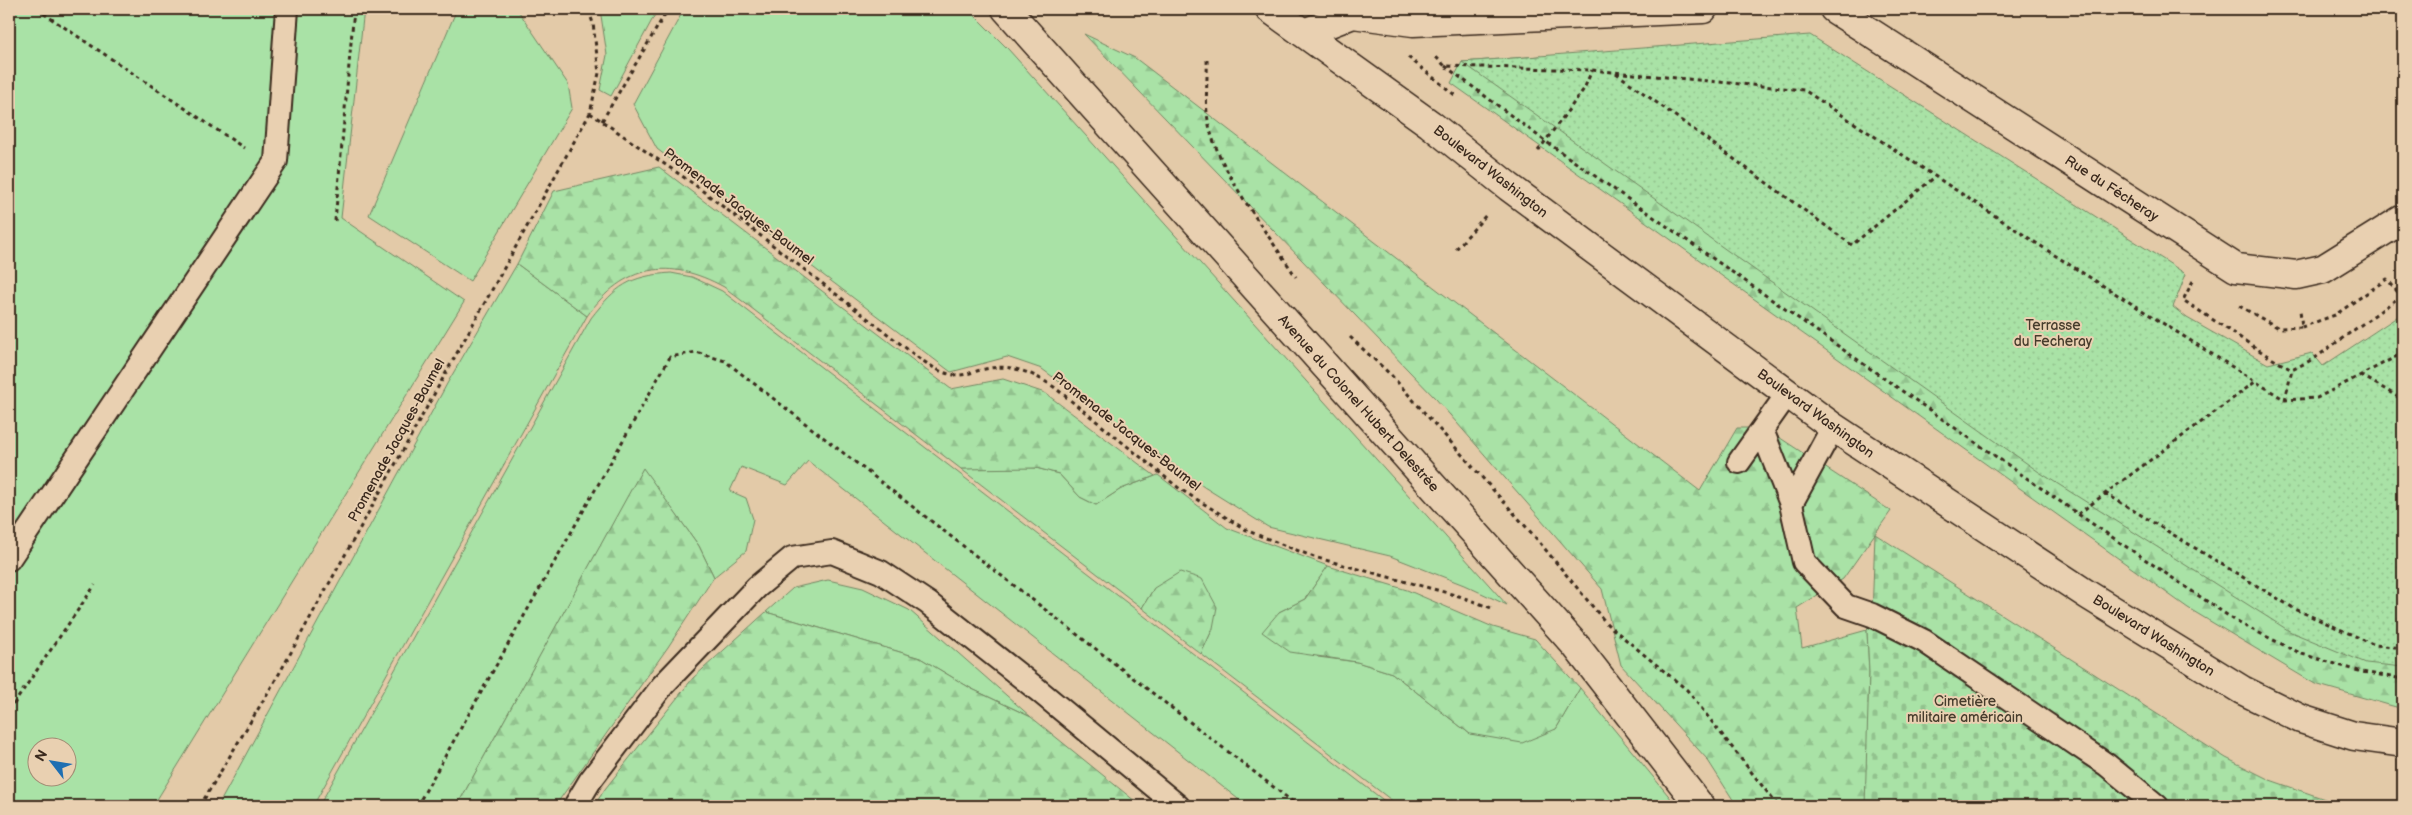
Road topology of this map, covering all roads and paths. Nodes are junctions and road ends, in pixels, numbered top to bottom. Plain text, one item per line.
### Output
1 (37, 9) edge
2 (287, 9) edge
3 (354, 9) edge
4 (588, 9) edge
5 (668, 9) edge
6 (1006, 9) edge
7 (1270, 9) edge
8 (1703, 9) edge
9 (1834, 9) edge
10 (1304, 33) junction
11 (1430, 53) dead end
12 (1406, 56) dead end
13 (1207, 60) dead end
14 (1445, 66) junction
15 (1592, 70) junction
16 (1615, 72) junction
17 (1458, 98) dead end
18 (590, 113) junction
19 (602, 121) junction
20 (1545, 141) junction
21 (246, 149) dead end
22 (1538, 151) dead end
23 (1936, 176) junction
24 (1490, 210) dead end
25 (2403, 219) edge
26 (335, 220) dead end
27 (1456, 249) dead end
28 (1288, 265) dead end
29 (2194, 280) dead end
30 (2299, 302) dead end
31 (2236, 304) dead end
32 (2302, 327) junction
33 (2403, 353) edge
34 (2292, 370) junction
35 (2361, 375) junction
36 (2255, 382) junction
37 (1788, 393) junction
38 (2285, 400) junction
39 (2403, 400) edge
40 (1833, 427) junction
41 (1762, 430) junction
42 (1739, 462) dead end
43 (2106, 493) junction
44 (1791, 504) junction
45 (2078, 514) junction
46 (9, 559) edge
47 (95, 586) dead end
48 (1496, 610) dead end
49 (1607, 624) dead end
50 (2403, 648) edge
51 (2403, 679) edge
52 (9, 711) edge
53 (2403, 743) edge
54 (200, 806) edge
55 (574, 806) edge
56 (1178, 806) edge
57 (1700, 806) edge
58 (1778, 806) edge
59 (2157, 806) edge

1 - 21 path
2 - 46 lane
3 - 26 path
4 - 18 path
5 - 19 path
6 - 57 street, Avenue du Colonel Hubert Delestrée
7 - 10 street, Boulevard Washington
8 - 10 street
9 - 25 street, Rue du Fécheray
10 - 37 street, Boulevard Washington
11 - 14 path
12 - 17 path
13 - 28 path
14 - 15 path
14 - 20 path
15 - 16 path
15 - 20 path
16 - 23 path
16 - 23 path
18 - 19 path, Promenade Jacques-Baumel
18 - 54 path, Promenade Jacques-Baumel
19 - 48 path, Promenade Jacques-Baumel
20 - 22 path
20 - 45 path
23 - 36 path
24 - 27 path
29 - 34 path
30 - 32 path
31 - 32 path
32 - 34 path
33 - 35 path
34 - 38 path
35 - 38 path
35 - 39 path
36 - 38 path
36 - 43 path
37 - 40 street, Boulevard Washington
37 - 41 lane
40 - 44 lane
40 - 53 street, Boulevard Washington
41 - 42 lane
41 - 44 lane
43 - 45 path
43 - 50 path
44 - 59 lane
45 - 51 path
47 - 52 path
49 - 58 path
55 - 56 lane

